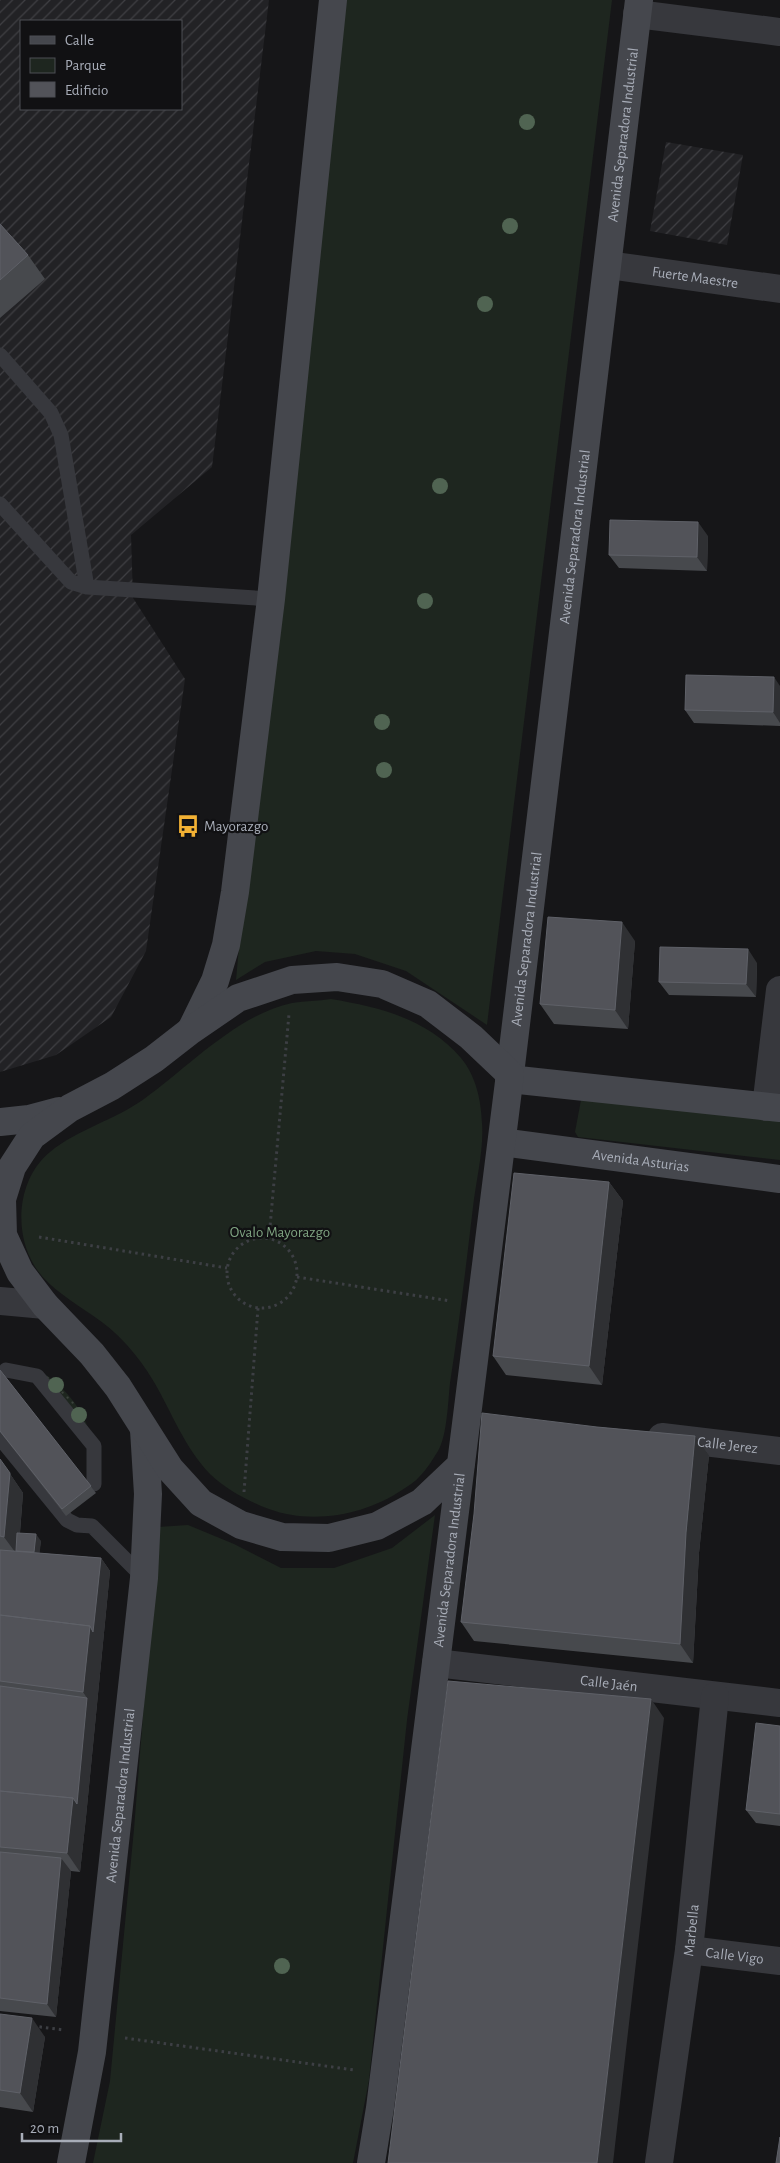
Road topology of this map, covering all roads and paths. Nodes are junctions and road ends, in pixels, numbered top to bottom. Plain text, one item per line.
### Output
1 (333, 0) edge
2 (638, 7) edge
3 (780, 32) edge
4 (608, 265) junction
5 (780, 289) edge
6 (0, 355) edge
7 (0, 504) edge
8 (87, 587) junction
9 (271, 599) junction
10 (780, 990) edge
11 (289, 1013) dead end
12 (190, 1031) junction
13 (510, 1077) junction
14 (773, 1107) edge
15 (70, 1108) junction
16 (0, 1122) edge
17 (502, 1142) junction
18 (780, 1179) edge
19 (2, 1231) edge
20 (270, 1238) junction
21 (227, 1268) junction
22 (297, 1277) junction
23 (0, 1301) edge
24 (452, 1301) dead end
25 (45, 1305) junction
26 (258, 1308) junction
27 (6, 1370) dead end
28 (144, 1426) junction
29 (635, 1434) edge
30 (0, 1438) edge
31 (780, 1452) edge
32 (461, 1465) junction
33 (94, 1484) dead end
34 (243, 1497) dead end
35 (144, 1578) junction
36 (436, 1663) junction
37 (715, 1696) junction
38 (780, 1703) edge
39 (689, 1950) junction
40 (780, 1961) edge
41 (28, 2025) edge
42 (94, 2034) junction
43 (385, 2074) junction
44 (71, 2163) edge
45 (371, 2163) edge
46 (659, 2163) edge

1 - 9 main road
2 - 3 street
2 - 4 main road, Avenida Separadora Industrial
4 - 5 street, Fuerte Maestre
4 - 13 main road, Avenida Separadora Industrial
6 - 8 lane
7 - 8 lane
8 - 9 lane
9 - 12 main road
10 - 14 street
11 - 20 path
12 - 13 main road
12 - 15 main road
13 - 14 main road
13 - 17 main road, Avenida Separadora Industrial
15 - 16 main road
15 - 19 main road
17 - 18 main road, Avenida Asturias
17 - 32 main road, Avenida Separadora Industrial
19 - 21 path
19 - 25 main road
20 - 21 path
20 - 22 path
21 - 26 path
22 - 24 path
22 - 26 path
23 - 25 street
25 - 28 main road
26 - 34 path
27 - 33 lane
28 - 32 main road
28 - 35 main road, Avenida Separadora Industrial
29 - 31 street, Calle Jerez
30 - 35 lane
32 - 36 main road, Avenida Separadora Industrial
35 - 42 main road, Avenida Separadora Industrial
36 - 37 street, Calle Jaén
36 - 43 main road, Avenida Separadora Industrial
37 - 38 street, Calle Jaén
37 - 39 street, Marbella
39 - 40 street, Calle Vigo
39 - 46 street, Marbella
41 - 42 path
42 - 43 path
42 - 44 main road, Avenida Separadora Industrial
43 - 45 main road, Avenida Separadora Industrial

